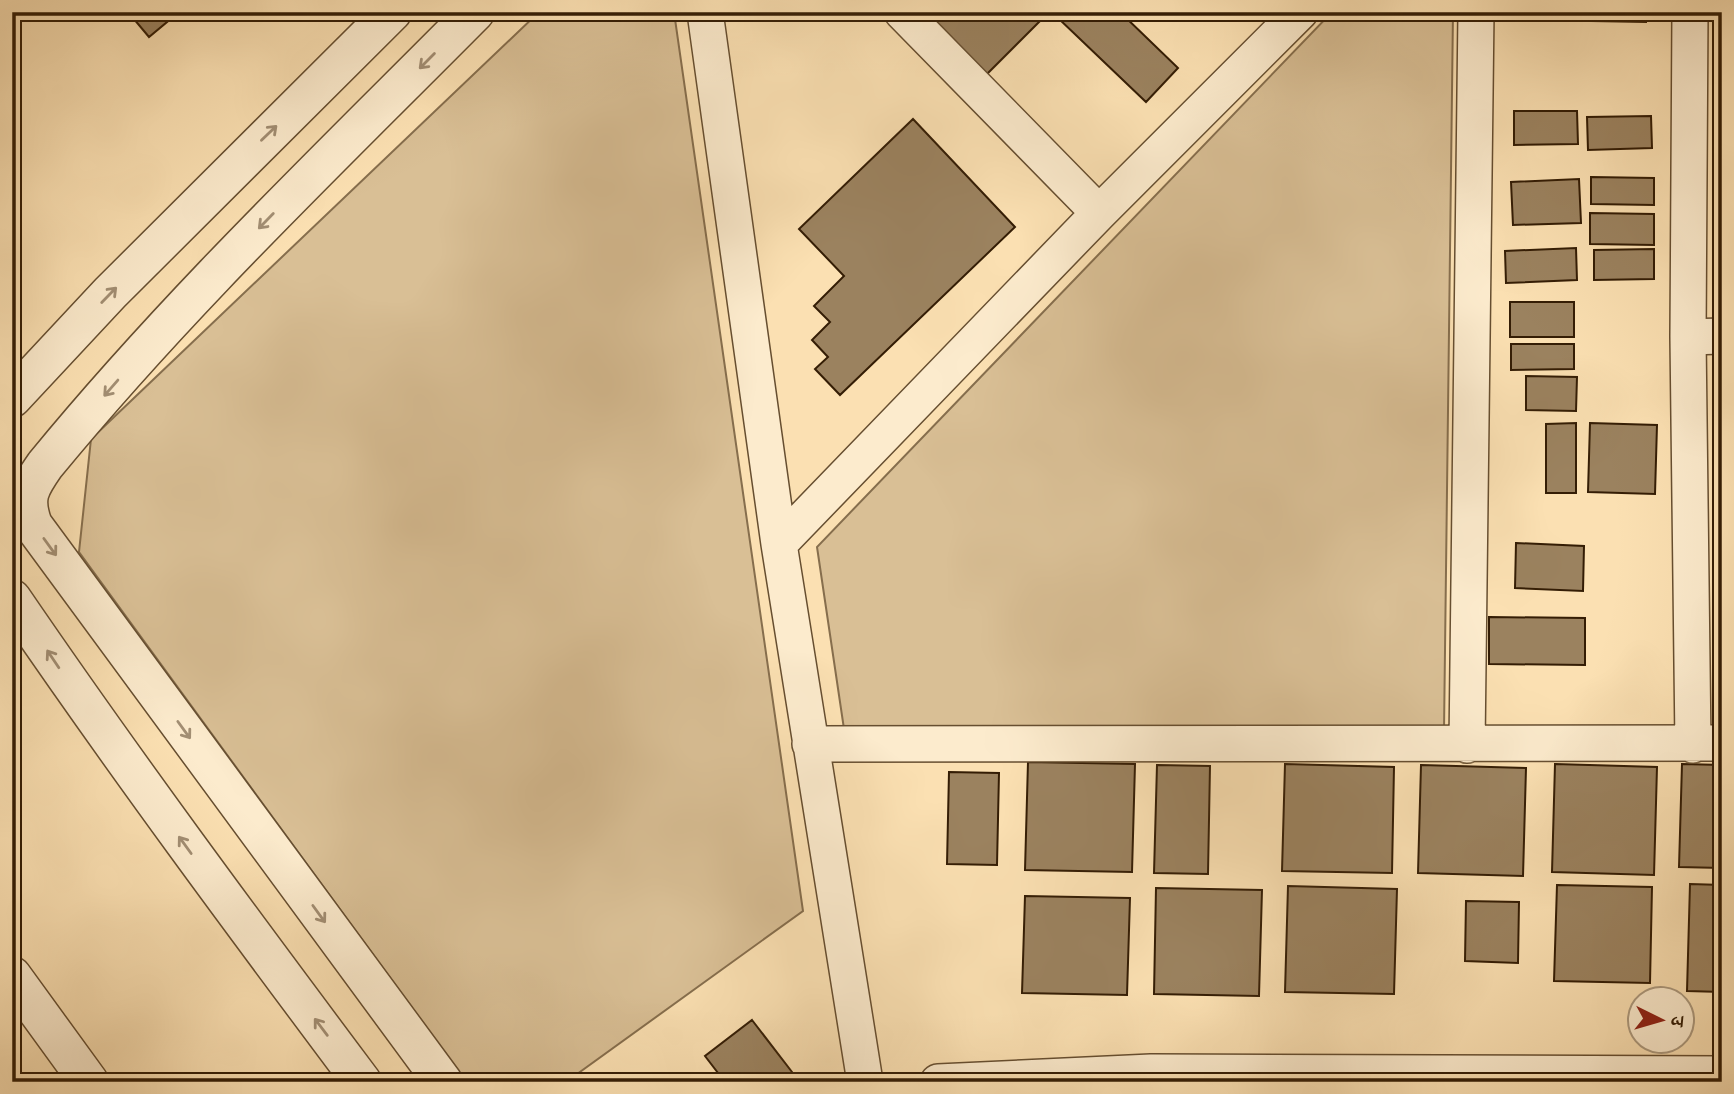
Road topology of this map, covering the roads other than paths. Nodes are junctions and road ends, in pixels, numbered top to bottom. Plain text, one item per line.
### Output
1 (392, 12) edge
2 (475, 12) edge
3 (705, 12) edge
4 (902, 12) edge
5 (1300, 12) edge
6 (1476, 12) edge
7 (1690, 12) edge
8 (1099, 213) junction
9 (1705, 337) edge
10 (12, 398) edge
11 (23, 480) edge
12 (779, 544) junction
13 (12, 599) edge
14 (810, 744) junction
15 (1707, 744) edge
16 (1467, 745) junction
17 (12, 976) edge
18 (1722, 1074) edge
19 (89, 1082) edge
20 (362, 1082) edge
21 (443, 1082) edge
22 (864, 1082) edge
23 (938, 1082) edge

10 -> 1 street
2 -> 11 street
3 - 12 street
4 - 8 street
5 - 8 street
6 - 16 street
7 - 9 street
8 - 12 street
9 - 15 street
11 -> 21 street
12 - 14 street
20 -> 13 street
14 - 16 street
14 - 22 street
15 - 16 street
17 - 19 street
18 - 23 street

